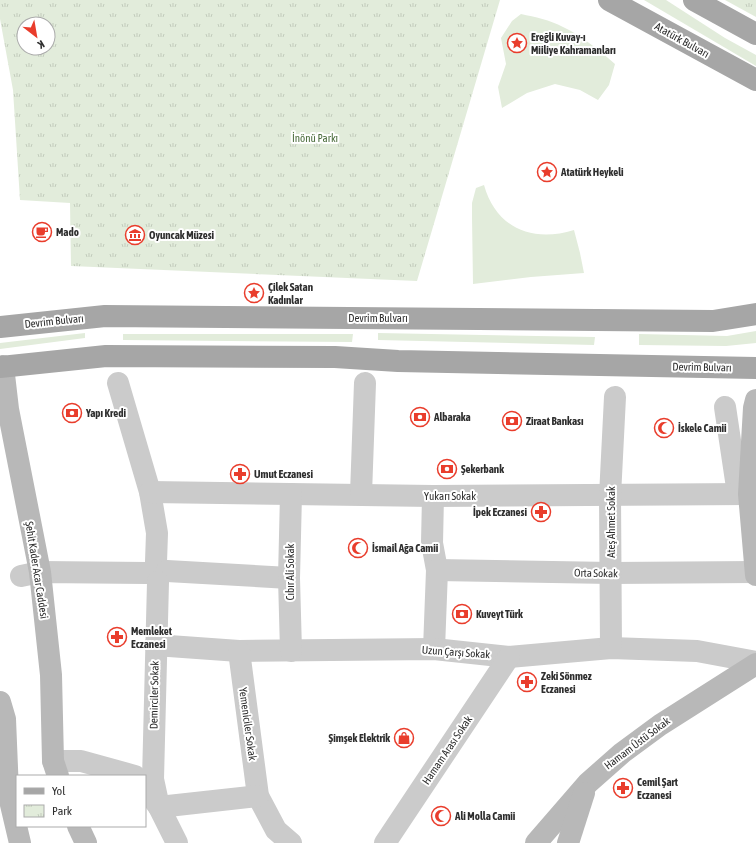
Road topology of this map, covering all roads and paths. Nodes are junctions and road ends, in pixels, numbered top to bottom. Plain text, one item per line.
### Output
1 (609, 0) edge
2 (694, 0) edge
3 (756, 34) edge
4 (756, 80) edge
5 (756, 314) edge
6 (0, 327) edge
7 (1, 366) edge
8 (756, 368) edge
9 (118, 383) dead end
10 (365, 383) dead end
11 (615, 396) dead end
12 (756, 400) edge
13 (725, 406) dead end
14 (150, 492) junction
15 (291, 494) junction
16 (361, 494) junction
17 (744, 494) junction
18 (433, 496) junction
19 (610, 496) junction
20 (437, 570) junction
21 (157, 572) junction
22 (611, 573) junction
23 (756, 573) edge
24 (30, 574) junction
25 (289, 578) junction
26 (155, 645) junction
27 (611, 648) junction
28 (434, 649) junction
29 (239, 651) junction
30 (291, 651) junction
31 (509, 656) junction
32 (756, 663) edge
33 (3, 710) edge
34 (55, 769) edge
35 (131, 775) edge
36 (588, 783) junction
37 (146, 788) edge
38 (258, 796) junction
39 (159, 807) junction
40 (16, 826) edge
41 (16, 827) edge
42 (78, 827) edge
43 (20, 843) edge
44 (86, 843) edge
45 (177, 843) edge
46 (291, 843) edge
47 (385, 843) edge
48 (536, 843) edge
49 (568, 843) edge

1 - 4 main road, Atatürk Bulvarı
2 - 3 main road
5 - 6 main road, Devrim Bulvarı
7 - 8 main road, Devrim Bulvarı
7 - 24 main road, Şehit Kader Acar Caddesi
9 - 14 street, Demirciler Sokak
10 - 16 street
11 - 19 street, Ateş Ahmet Sokak
12 - 17 main road
13 - 17 street
14 - 15 street, Yukarı Sokak
14 - 21 street, Demirciler Sokak
15 - 16 street, Yukarı Sokak
15 - 25 street, Cıbır Ali Sokak
16 - 18 street, Yukarı Sokak
17 - 19 street, Yukarı Sokak
17 - 23 main road
18 - 19 street, Yukarı Sokak
18 - 20 street
19 - 22 street, Ateş Ahmet Sokak
20 - 22 street, Orta Sokak
20 - 28 street
21 - 24 street
21 - 25 street
21 - 26 street, Demirciler Sokak
22 - 23 street, Orta Sokak
22 - 27 street, Ateş Ahmet Sokak
24 - 34 main road, Şehit Kader Acar Caddesi
25 - 30 street, Cıbır Ali Sokak
26 - 29 street, Uzun Çarşı Sokak
26 - 39 street, Demirciler Sokak
27 - 31 street, Uzun Çarşı Sokak
27 - 32 street, Uzun Çarşı Sokak
28 - 30 street, Uzun Çarşı Sokak
28 - 31 street, Uzun Çarşı Sokak
29 - 30 street, Uzun Çarşı Sokak
29 - 38 street, Yemeniciler Sokak
31 - 47 street, Hamam Arası Sokak
32 - 36 main road, Hamam Üstü Sokak
33 - 40 main road
34 - 35 street
36 - 48 main road, Hamam Üstü Sokak
36 - 49 main road
37 - 39 street, Demirciler Sokak
38 - 39 street
38 - 46 street, Yemeniciler Sokak
39 - 45 street, Demirciler Sokak
41 - 43 main road
42 - 44 main road

